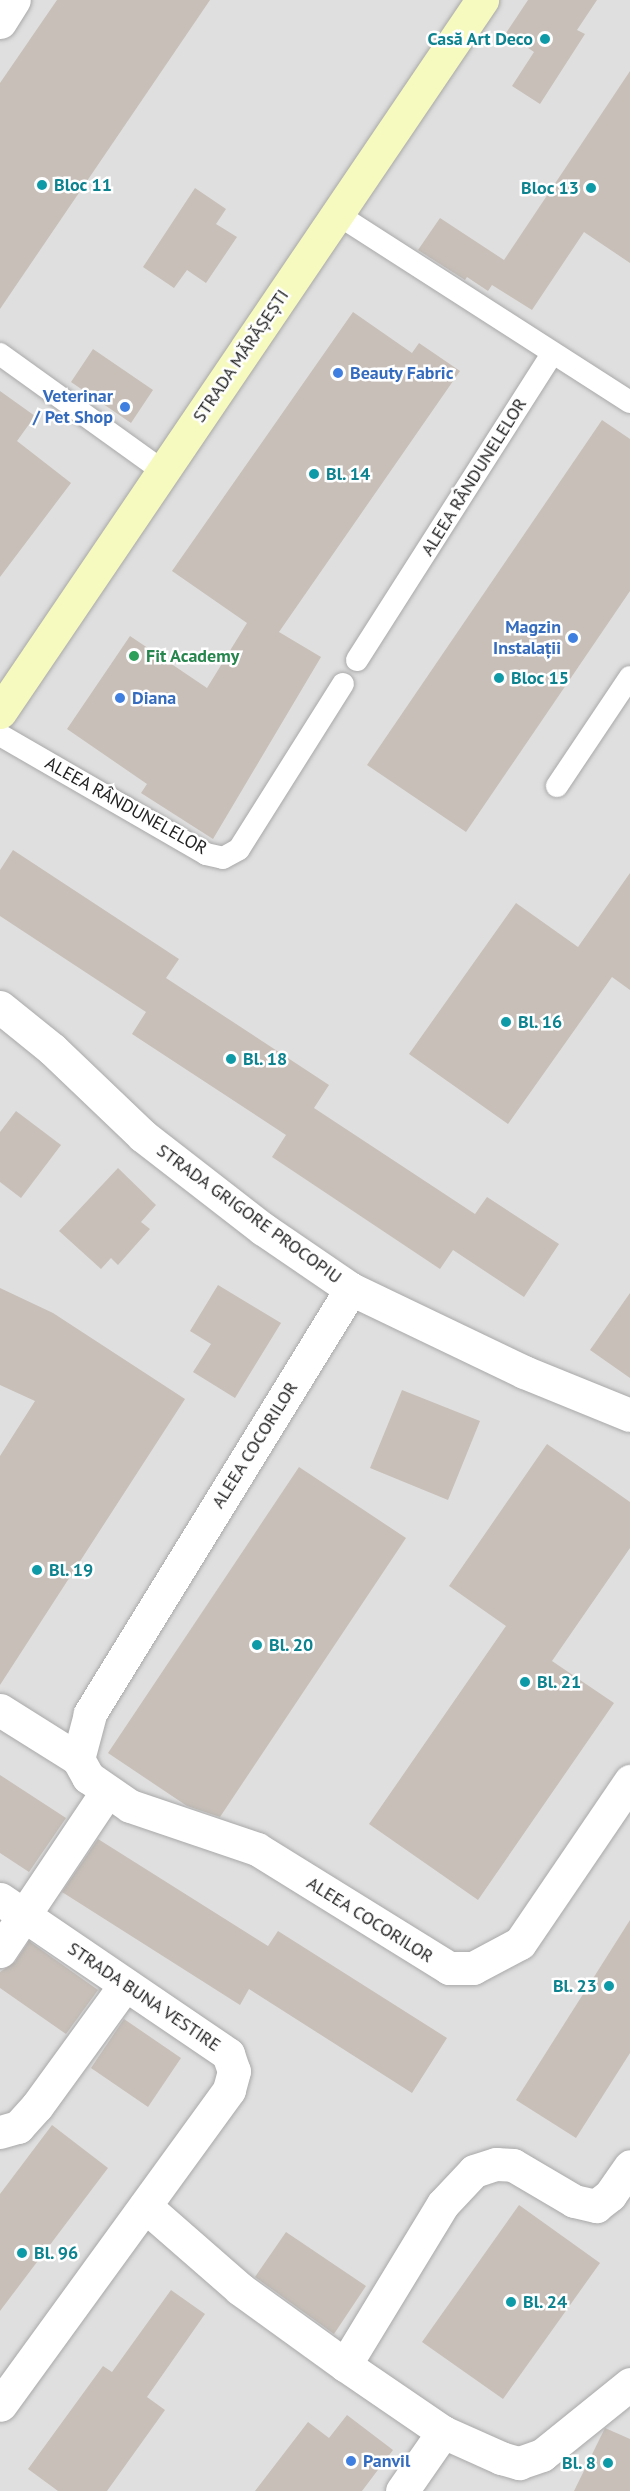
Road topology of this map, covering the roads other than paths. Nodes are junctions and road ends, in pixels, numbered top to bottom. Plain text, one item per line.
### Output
1 (14, 0) edge
2 (482, 0) edge
3 (0, 22) edge
4 (337, 214) junction
5 (0, 354) edge
6 (552, 354) junction
7 (630, 402) edge
8 (163, 471) junction
9 (357, 660) dead end
10 (630, 677) edge
11 (343, 684) dead end
12 (0, 712) edge
13 (0, 735) edge
14 (557, 786) dead end
15 (0, 1007) edge
16 (351, 1289) junction
17 (630, 1415) edge
18 (0, 1710) edge
19 (78, 1760) junction
20 (630, 1781) edge
21 (107, 1791) junction
22 (12, 1907) edge
23 (0, 1951) edge
24 (126, 1984) junction
25 (0, 2132) edge
26 (630, 2166) edge
27 (145, 2206) junction
28 (345, 2365) junction
29 (630, 2384) edge
30 (0, 2405) edge
31 (442, 2432) junction
32 (402, 2491) edge

1 - 3 street
2 - 4 street, STRADA MĂRĂȘEȘTI
4 - 6 lane
4 - 8 street, STRADA MĂRĂȘEȘTI
5 - 8 lane
6 - 7 lane
6 - 9 lane, ALEEA RÂNDUNELELOR
8 - 12 street, STRADA MĂRĂȘEȘTI
10 - 14 lane
11 - 13 lane, ALEEA RÂNDUNELELOR
15 - 16 street, STRADA GRIGORE PROCOPIU
16 - 17 street, STRADA GRIGORE PROCOPIU
16 - 19 street, ALEEA COCORILOR
18 - 19 street, ALEEA COCORILOR
19 - 21 street, ALEEA COCORILOR
20 - 21 street, ALEEA COCORILOR
21 - 22 street
22 - 23 street
22 - 24 street, STRADA BUNA VESTIRE
24 - 25 street
24 - 27 street, STRADA BUNA VESTIRE
26 - 28 street
27 - 28 street
27 - 30 street, STRADA BUNA VESTIRE
28 - 31 street
29 - 31 street
31 - 32 street

